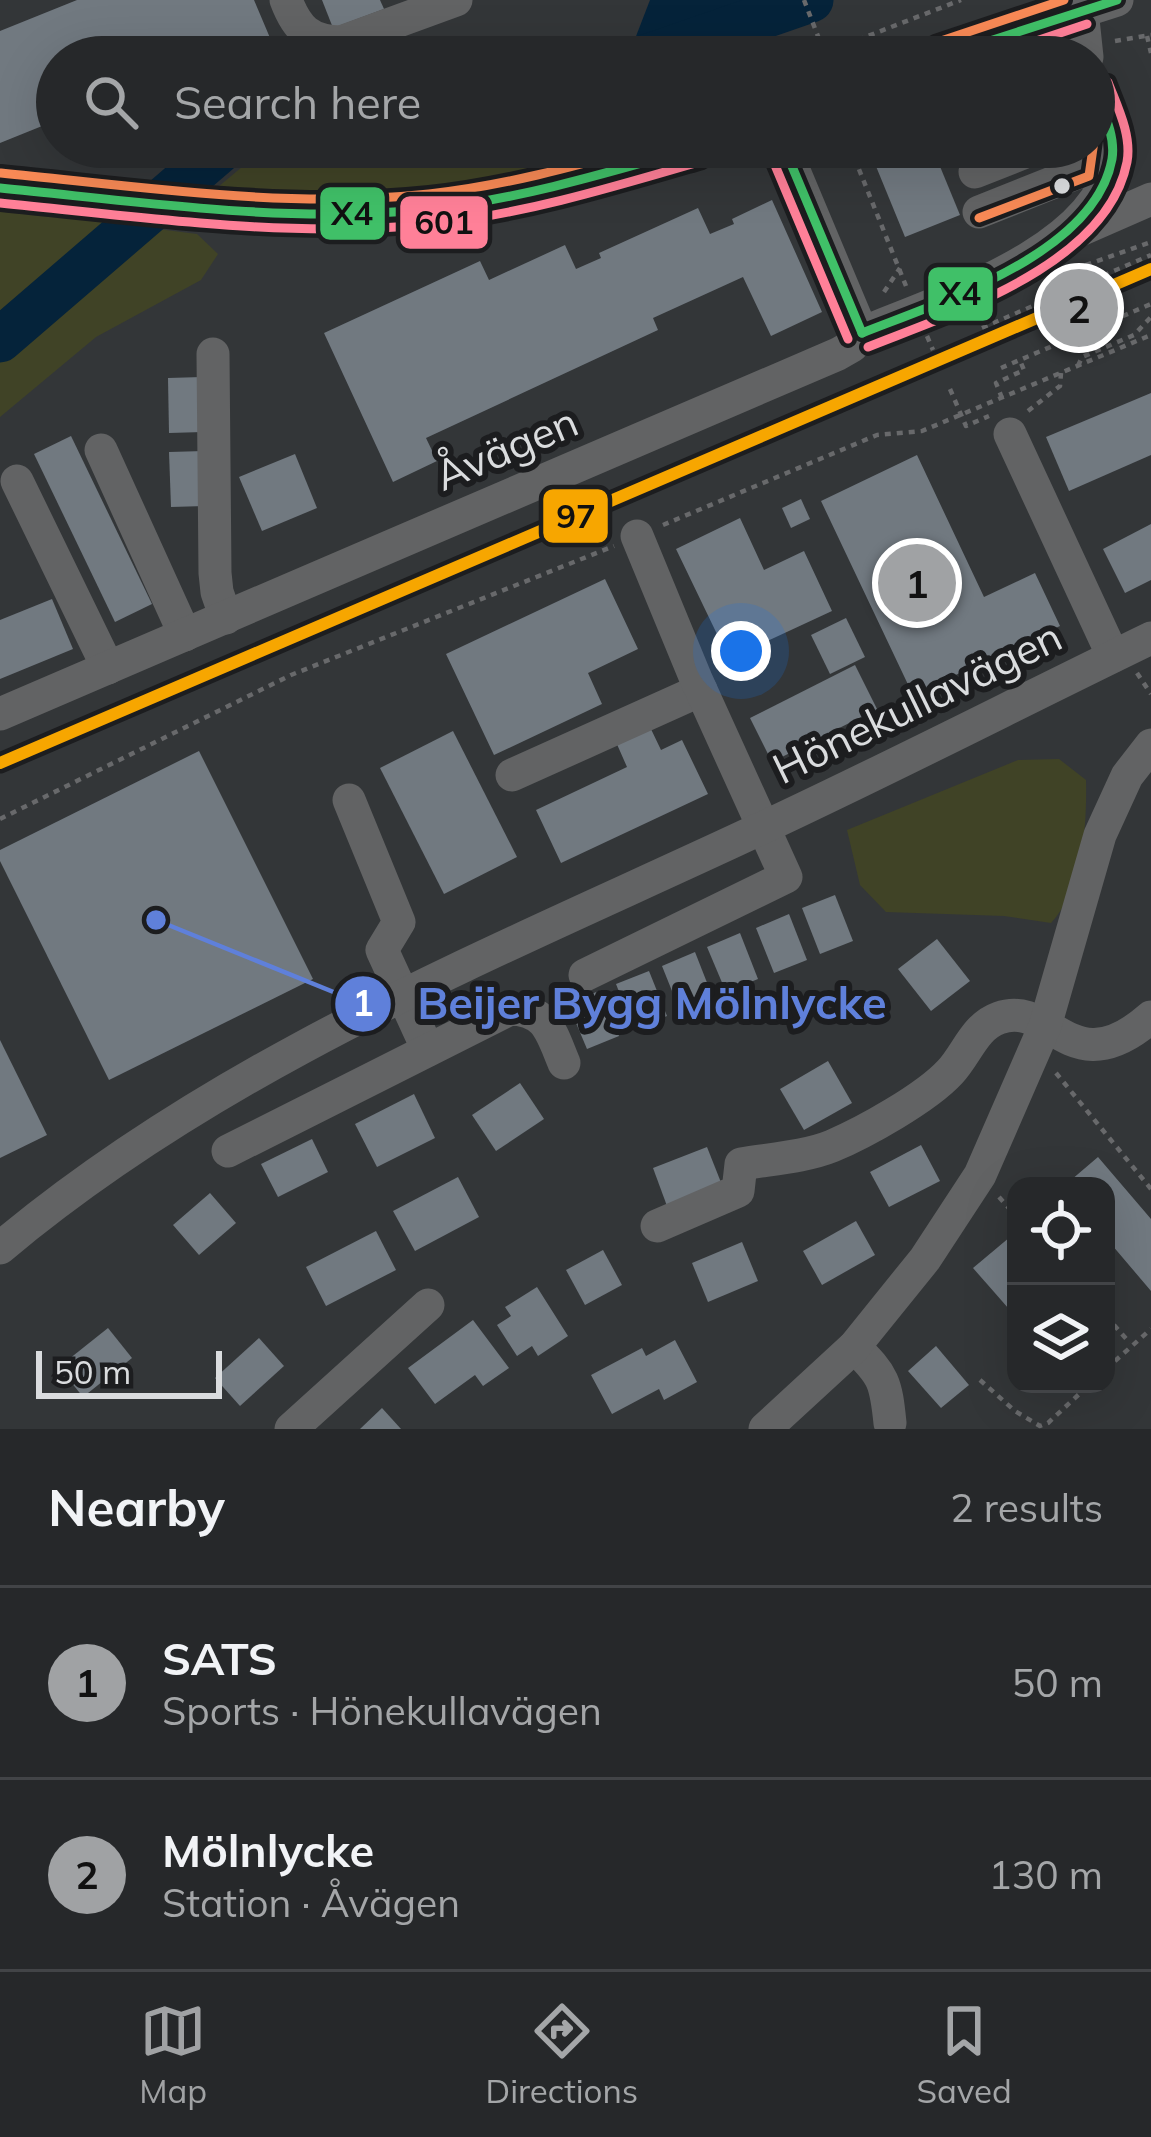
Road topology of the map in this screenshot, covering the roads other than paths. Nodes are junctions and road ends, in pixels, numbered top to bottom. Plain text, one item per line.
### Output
1 (286, 0) edge
2 (456, 0) edge
3 (1117, 0) edge
4 (1082, 10) junction
5 (312, 36) edge
6 (357, 36) edge
7 (1003, 36) edge
8 (1085, 36) edge
9 (625, 168) edge
10 (788, 168) edge
11 (1012, 168) edge
12 (1029, 168) edge
13 (1088, 168) edge
14 (0, 188) edge
15 (979, 195) edge
16 (1151, 199) edge
17 (1071, 227) junction
18 (862, 333) junction
19 (213, 354) dead end
20 (996, 426) road end
21 (101, 450) dead end
22 (17, 482) dead end
23 (637, 536) road end
24 (226, 618) junction
25 (185, 635) junction
26 (1151, 638) edge
27 (1126, 666) junction
28 (108, 668) junction
29 (701, 690) junction
30 (0, 714) edge
31 (1151, 745) edge
32 (512, 775) dead end
33 (349, 800) dead end
34 (761, 829) junction
35 (585, 975) dead end
36 (401, 995) junction
37 (1151, 1017) edge
38 (1039, 1041) junction
39 (428, 1050) junction
40 (564, 1063) dead end
41 (227, 1151) dead end
42 (657, 1226) dead end
43 (0, 1248) edge
44 (428, 1305) dead end
45 (854, 1347) junction
46 (890, 1424) dead end
47 (291, 1429) edge
48 (765, 1429) edge

1 - 5 street
2 - 6 street
3 - 4 street
4 - 7 street
4 - 8 street
9 - 14 street
10 - 18 street
11 - 15 street
12 - 15 street
13 - 17 street
15 - 17 street
16 - 17 street
17 - 18 street, Åvägen
18 - 24 street, Åvägen
19 - 24 street
20 - 27 street, Hönekullavägen
21 - 25 street
22 - 28 street
23 - 29 street, Hönekullavägen
24 - 25 street, Åvägen
25 - 28 street, Åvägen
26 - 27 street, Hönekullavägen
27 - 34 street, Hönekullavägen
28 - 30 street, Åvägen
29 - 32 street
29 - 34 street, Hönekullavägen
31 - 38 street
33 - 36 street
34 - 35 street, Hönekullavägen
34 - 36 street, Hönekullavägen
36 - 39 street
36 - 43 street, Hönekullavägen
37 - 38 street
38 - 42 street
38 - 45 street
39 - 40 street
39 - 41 street
44 - 47 street
45 - 46 street
45 - 48 street

